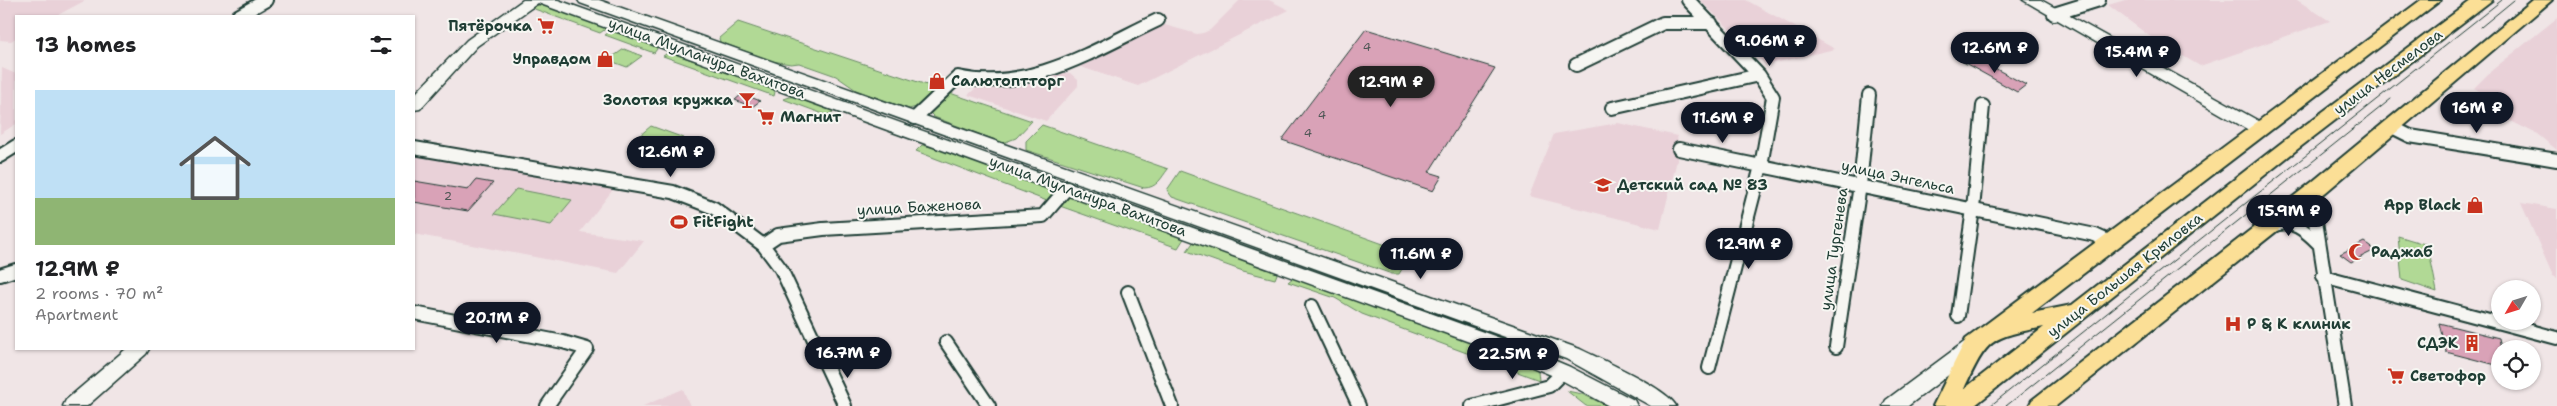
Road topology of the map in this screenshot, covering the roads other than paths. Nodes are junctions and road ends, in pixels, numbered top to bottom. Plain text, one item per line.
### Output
1 (266, 0) edge
2 (533, 0) edge
3 (544, 0) edge
4 (585, 0) edge
5 (1688, 0) edge
6 (2030, 0) edge
7 (2099, 0) edge
8 (2432, 0) edge
9 (2483, 0) edge
10 (2543, 0) edge
11 (2054, 14) junction
12 (240, 15) edge
13 (1158, 20) dead end
14 (1711, 23) junction
15 (1576, 65) dead end
16 (1759, 74) junction
17 (1869, 95) dead end
18 (415, 104) edge
19 (1983, 106) dead end
20 (1612, 108) dead end
21 (916, 118) junction
22 (2390, 126) junction
23 (2260, 129) junction
24 (2292, 144) joint
25 (15, 147) edge
26 (415, 148) edge
27 (1679, 149) dead end
28 (0, 156) edge
29 (2557, 160) edge
30 (1761, 166) junction
31 (1860, 185) junction
32 (2319, 186) junction
33 (1067, 188) junction
34 (1973, 209) junction
35 (2259, 234) junction
36 (2110, 242) junction
37 (2318, 244) junction
38 (763, 245) junction
39 (15, 270) edge
40 (0, 275) edge
41 (2323, 276) junction
42 (1128, 292) dead end
43 (1312, 306) dead end
44 (2077, 312) junction
45 (415, 313) edge
46 (1958, 316) dead end
47 (1996, 328) junction
48 (2557, 338) edge
49 (946, 342) dead end
50 (1974, 345) junction
51 (1836, 348) dead end
52 (139, 350) edge
53 (1709, 368) dead end
54 (1563, 372) junction
55 (73, 406) edge
56 (547, 406) edge
57 (844, 406) edge
58 (989, 406) edge
59 (1172, 406) edge
60 (1359, 406) edge
61 (1472, 406) edge
62 (1627, 406) edge
63 (1666, 406) edge
64 (1893, 406) edge
65 (1944, 406) edge
66 (1958, 406) edge
67 (2040, 406) edge
68 (2345, 406) edge

1 - 12 street
2 - 18 main road
3 - 33 main road, улица Мулланура Вахитова
4 - 21 main road, улица Мулланура Вахитова
5 - 14 street
6 - 11 main road
7 - 11 street
8 - 23 main road
9 - 24 main road, улица Несмелова
10 - 22 main road
11 - 23 main road
13 - 21 street
14 - 15 street
14 - 16 street
16 - 20 street
16 - 30 street
17 - 31 street, улица Тургенева
19 - 34 street
21 - 63 main road, улица Мулланура Вахитова
22 - 29 street
22 - 32 main road
23 - 36 main road
24 - 44 main road, улица Большая Крыловка
25 - 28 street
26 - 38 street
27 - 30 street, улица Энгельса
30 - 31 street, улица Энгельса
30 - 53 street
31 - 34 street, улица Энгельса
31 - 51 street, улица Тургенева
32 - 35 main road
32 - 37 street
33 - 38 street, улица Баженова
33 - 54 main road, улица Мулланура Вахитова
34 - 36 street, улица Энгельса
34 - 46 street
35 - 37 street
35 - 67 main road
36 - 47 main road
37 - 41 street
38 - 57 street
39 - 40 street
41 - 48 street
41 - 68 street
42 - 59 street
43 - 60 street
44 - 47 main road
44 - 66 main road, улица Большая Крыловка
45 - 56 street
47 - 50 main road
49 - 58 street
50 - 64 main road
50 - 65 main road
52 - 55 main road
54 - 61 street
54 - 62 main road, улица Мулланура Вахитова

